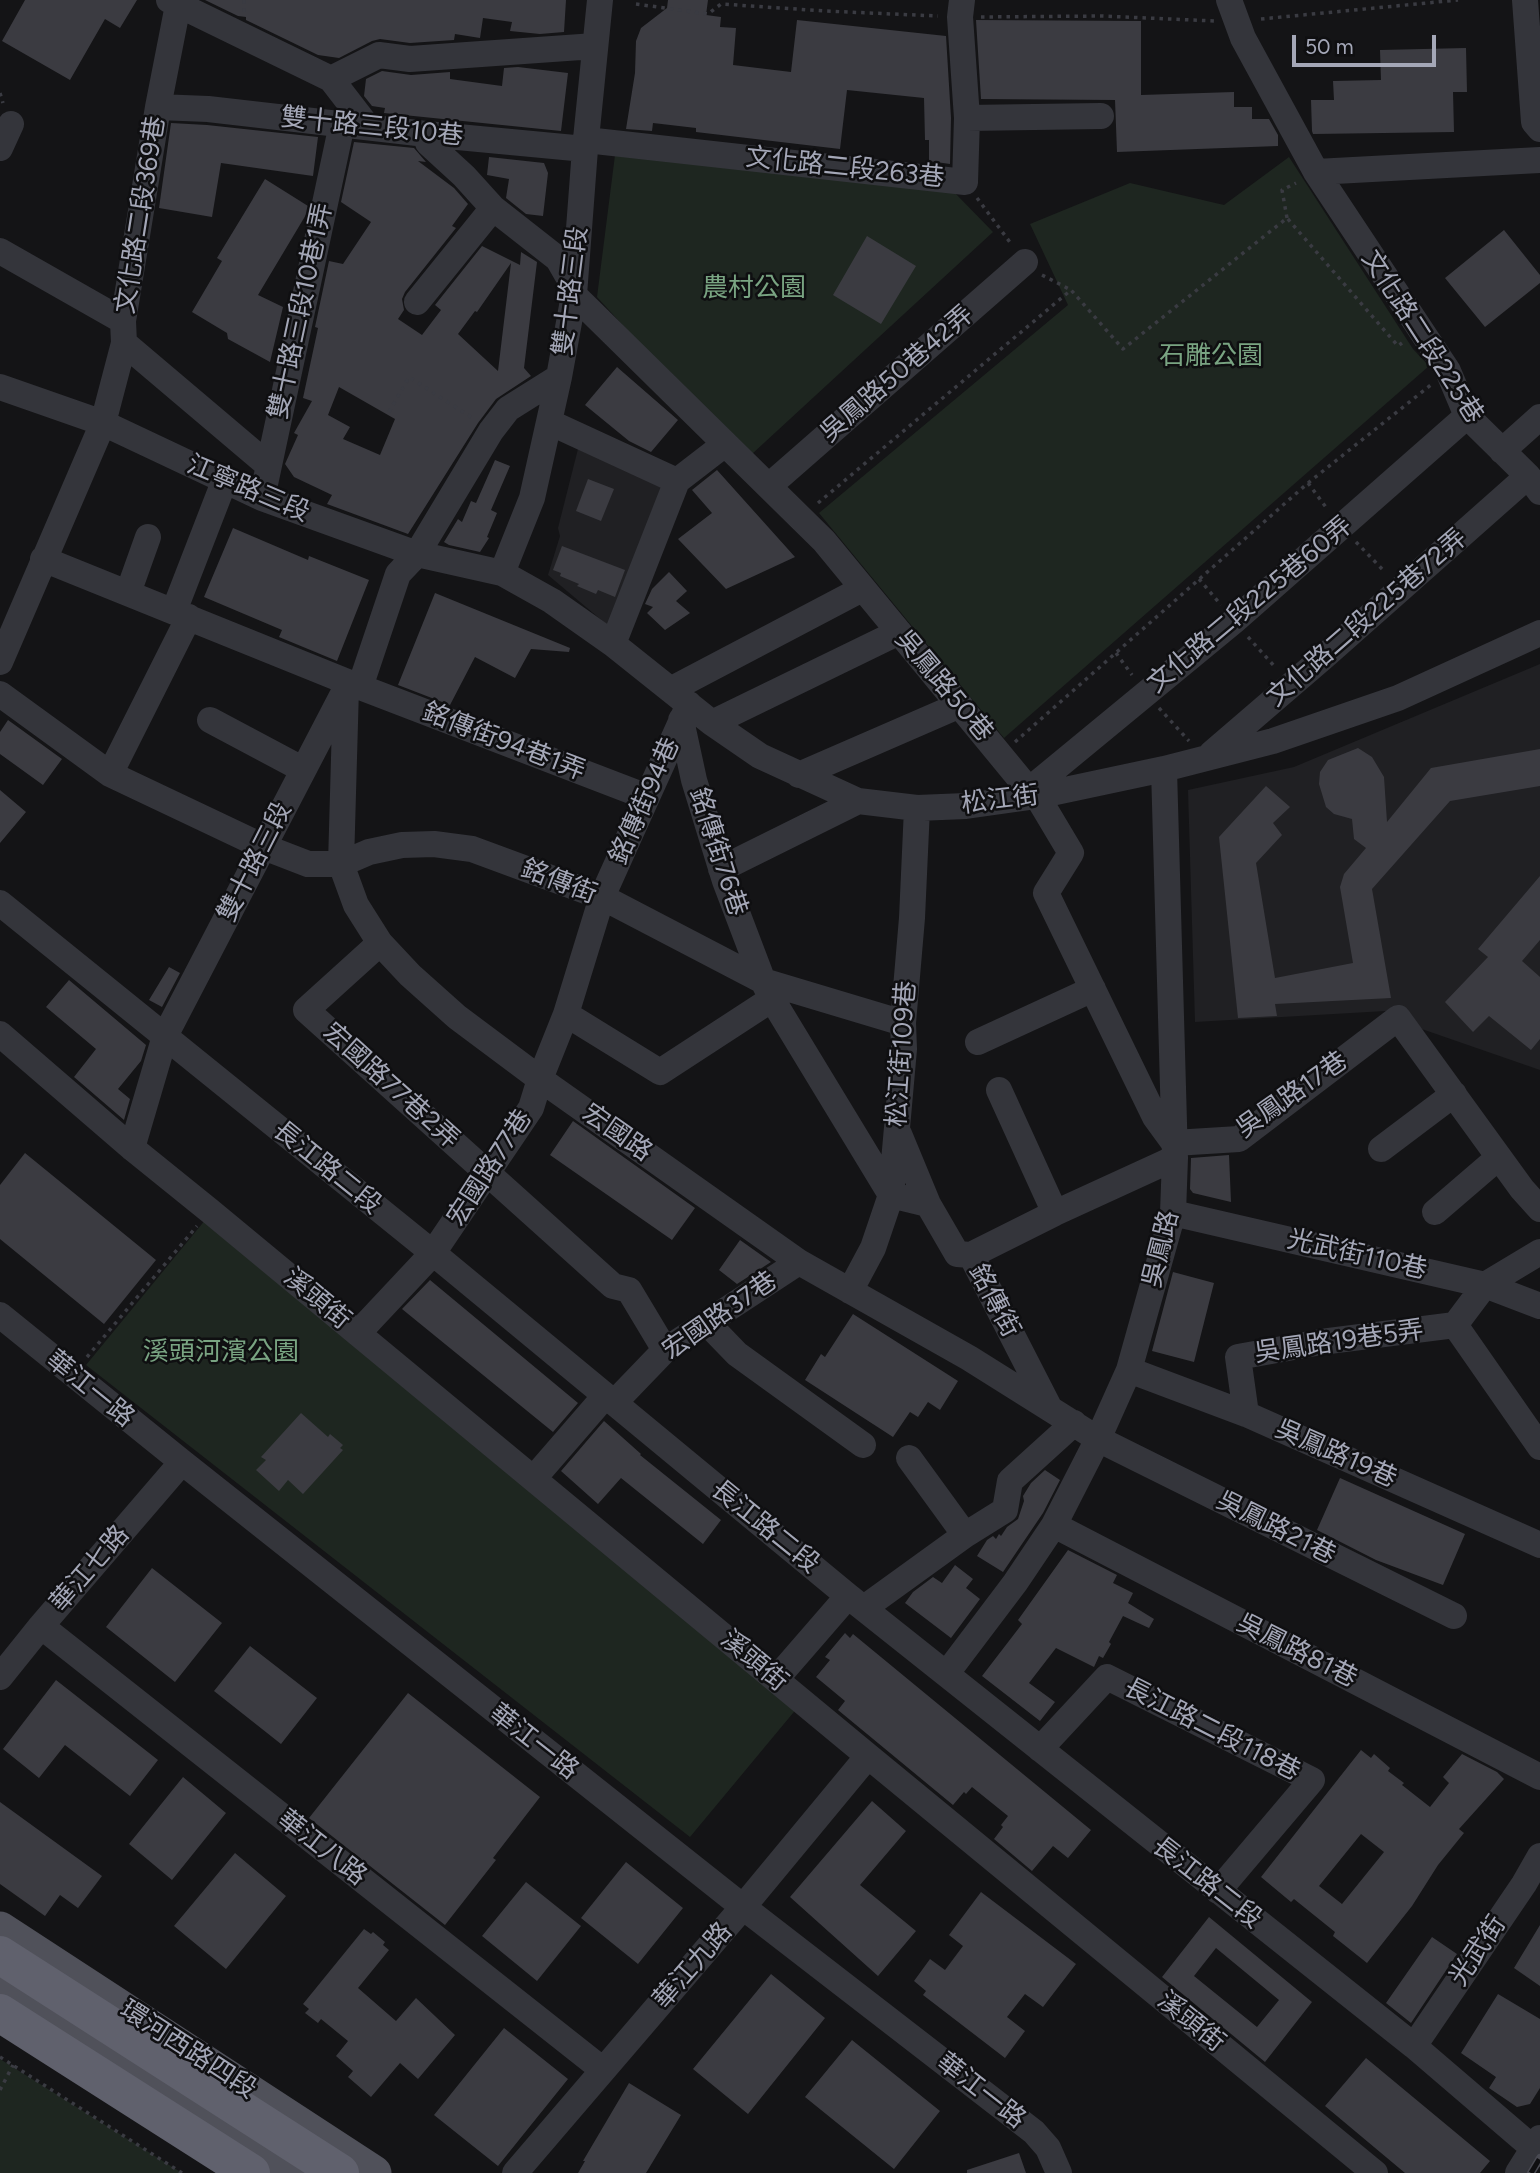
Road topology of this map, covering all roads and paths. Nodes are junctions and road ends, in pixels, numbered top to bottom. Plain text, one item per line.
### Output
1 (600, 0) edge
2 (1458, 0) edge
3 (1525, 0) edge
4 (174, 3) edge
5 (636, 4) dead end
6 (961, 8) edge
7 (1232, 11) edge
8 (596, 46) junction
9 (331, 79) junction
10 (158, 107) junction
11 (1101, 116) dead end
12 (967, 118) junction
13 (355, 126) junction
14 (1540, 129) edge
15 (426, 134) junction
16 (586, 145) junction
17 (1540, 160) edge
18 (1316, 172) junction
19 (493, 208) junction
20 (1287, 218) junction
21 (0, 251) edge
22 (1025, 262) dead end
23 (574, 291) junction
24 (417, 302) dead end
25 (124, 332) junction
26 (1421, 332) junction
27 (1448, 371) junction
28 (559, 377) junction
29 (0, 387) edge
30 (389, 412) dead end
31 (1467, 416) junction
32 (1540, 417) edge
33 (549, 422) junction
34 (103, 423) junction
35 (491, 431) junction
36 (725, 444) junction
37 (1502, 451) junction
38 (268, 465) junction
39 (677, 481) junction
40 (224, 482) junction
41 (1534, 484) edge
42 (769, 486) junction
43 (262, 498) junction
44 (800, 518) junction
45 (148, 537) dead end
46 (416, 554) junction
47 (43, 559) junction
48 (502, 573) junction
49 (862, 589) junction
50 (128, 593) junction
51 (181, 614) junction
52 (900, 632) junction
53 (1540, 633) edge
54 (613, 644) junction
55 (0, 662) edge
56 (353, 687) junction
57 (0, 694) edge
58 (681, 704) junction
59 (960, 705) junction
60 (210, 720) dead end
61 (712, 723) junction
62 (1001, 755) junction
63 (1205, 758) junction
64 (302, 769) junction
65 (1164, 769) junction
66 (110, 774) junction
67 (799, 775) junction
68 (1033, 793) junction
69 (647, 797) junction
70 (858, 801) junction
71 (918, 808) junction
72 (264, 847) junction
73 (341, 864) junction
74 (721, 869) junction
75 (602, 897) junction
76 (0, 903) edge
77 (380, 943) junction
78 (1093, 989) junction
79 (768, 990) junction
80 (566, 1014) junction
81 (0, 1019) edge
82 (903, 1023) junction
83 (0, 1034) edge
84 (164, 1036) junction
85 (978, 1042) dead end
86 (26, 1056) junction
87 (540, 1079) junction
88 (999, 1090) dead end
89 (1454, 1094) junction
90 (897, 1129) junction
91 (132, 1148) junction
92 (1381, 1149) dead end
93 (1174, 1151) junction
94 (1499, 1157) junction
95 (488, 1172) junction
96 (1531, 1181) edge
97 (891, 1195) junction
98 (928, 1204) junction
99 (1540, 1209) edge
100 (210, 1210) junction
101 (1435, 1212) dead end
102 (1055, 1213) junction
103 (1172, 1213) junction
104 (1540, 1252) edge
105 (433, 1253) junction
106 (971, 1255) junction
107 (799, 1262) junction
108 (1485, 1285) junction
109 (850, 1291) junction
110 (1540, 1306) edge
111 (0, 1315) edge
112 (707, 1323) junction
113 (1455, 1325) junction
114 (358, 1333) junction
115 (665, 1350) junction
116 (1129, 1370) junction
117 (72, 1375) junction
118 (610, 1399) junction
119 (1050, 1409) junction
120 (1246, 1414) junction
121 (1074, 1423) junction
122 (1098, 1439) junction
123 (863, 1446) dead end
124 (1540, 1447) edge
125 (909, 1458) dead end
126 (181, 1462) junction
127 (534, 1478) junction
128 (1054, 1525) junction
129 (965, 1535) junction
130 (1540, 1545) edge
131 (856, 1602) junction
132 (1454, 1616) dead end
133 (41, 1626) junction
134 (947, 1673) junction
135 (0, 1677) edge
136 (776, 1679) junction
137 (1040, 1749) junction
138 (868, 1756) junction
139 (1540, 1777) edge
140 (1540, 1856) edge
141 (1218, 1891) junction
142 (743, 1908) junction
143 (0, 1929) edge
144 (0, 1955) edge
145 (0, 1986) edge
146 (0, 2012) edge
147 (0, 2018) edge
148 (1414, 2046) junction
149 (0, 2057) edge
150 (13, 2066) junction
151 (603, 2070) junction
152 (0, 2090) edge
153 (1538, 2147) edge
154 (182, 2173) edge
155 (238, 2173) edge
156 (251, 2173) edge
157 (288, 2173) edge
158 (297, 2173) edge
159 (341, 2173) edge
160 (374, 2173) edge
161 (514, 2173) edge
162 (1059, 2173) edge
163 (1375, 2173) edge
164 (1518, 2173) edge

1 - 8 street, 雙十路三段
2 - 7 path
3 - 14 street
4 - 9 street
4 - 10 street, 文化路二段369巷
5 - 6 path
6 - 7 path
6 - 12 street, 文化路二段263巷
7 - 18 street, 文化路二段225巷
8 - 9 street
8 - 16 street, 雙十路三段
9 - 13 street
10 - 13 street, 雙十路三段10巷
10 - 25 street, 文化路二段369巷
11 - 12 street
12 - 16 street, 文化路二段263巷
13 - 15 street, 雙十路三段10巷
13 - 38 street, 雙十路三段10巷1弄
15 - 16 street, 雙十路三段10巷
15 - 19 street, 吳鳳路50巷
16 - 23 street, 雙十路三段
17 - 18 street
18 - 20 path
18 - 26 street, 文化路二段225巷
19 - 23 street, 吳鳳路50巷
19 - 24 street
20 - 26 path
20 - 44 path
21 - 25 street
22 - 42 street, 吳鳳路50巷42弄
23 - 28 street, 雙十路三段
23 - 36 street, 吳鳳路50巷
25 - 34 street, 文化路二段369巷
25 - 38 street
26 - 27 street, 文化路二段225巷
27 - 31 street, 文化路二段225巷
27 - 62 path
28 - 33 street, 雙十路三段
28 - 35 street
29 - 34 street, 江寧路三段
30 - 35 path
31 - 37 street, 文化路二段225巷
31 - 68 street, 文化路二段225巷60弄
32 - 37 street
33 - 39 street
33 - 48 street, 雙十路三段
34 - 40 street, 江寧路三段
34 - 47 street, 文化路二段369巷
35 - 46 street
36 - 39 street
36 - 42 street, 吳鳳路50巷
37 - 41 street, 文化路二段225巷
38 - 43 street, 雙十路三段10巷1弄
39 - 54 street
40 - 43 street, 江寧路三段
40 - 51 street
41 - 63 street, 文化路二段225巷72弄
42 - 44 street, 吳鳳路50巷
43 - 46 street, 江寧路三段
44 - 49 street, 吳鳳路50巷
45 - 50 street
46 - 48 street, 江寧路三段
46 - 56 street
47 - 50 street, 銘傳街94巷1弄
47 - 55 street, 文化路二段369巷
48 - 54 street, 松江街
49 - 52 street, 吳鳳路50巷
49 - 58 street
50 - 51 street, 銘傳街94巷1弄
51 - 56 street, 銘傳街94巷1弄
51 - 66 street
52 - 59 street, 吳鳳路50巷
52 - 61 street
53 - 63 street, 松江街
54 - 58 street, 松江街
56 - 64 street, 雙十路三段
56 - 69 street, 銘傳街94巷1弄
56 - 73 street, 宏國路
57 - 66 street
58 - 61 street, 松江街
58 - 69 street, 銘傳街94巷
58 - 74 street, 銘傳街76巷
59 - 62 street, 吳鳳路50巷
59 - 67 street
60 - 64 street
61 - 67 street, 松江街
62 - 68 street, 吳鳳路50巷
63 - 65 street, 松江街
64 - 72 street, 雙十路三段
65 - 68 street, 松江街
65 - 93 street, 吳鳳路
66 - 72 street
67 - 70 street, 松江街
68 - 71 street, 松江街
68 - 78 street, 吳鳳路50巷
69 - 75 street, 銘傳街94巷
70 - 71 street, 松江街
70 - 74 street
71 - 82 street, 松江街109巷
72 - 73 street
72 - 84 street, 雙十路三段
73 - 75 street, 銘傳街
73 - 77 street, 宏國路
74 - 79 street, 銘傳街76巷
75 - 79 street, 銘傳街
75 - 80 street, 銘傳街94巷
76 - 84 street, 長江路二段
77 - 87 street, 宏國路
77 - 95 street, 宏國路77巷2弄
78 - 85 street
78 - 93 street, 吳鳳路50巷
79 - 80 street
79 - 82 street, 銘傳街
79 - 97 street
80 - 87 street, 宏國路77巷
81 - 86 street
82 - 90 street, 松江街109巷
83 - 86 street
84 - 91 street, 雙十路三段
84 - 105 street, 長江路二段
86 - 91 street, 溪頭街
87 - 95 street, 宏國路77巷
87 - 107 street, 宏國路
88 - 102 street
89 - 92 street
89 - 93 street, 吳鳳路17巷
89 - 94 street
90 - 97 street, 松江街109巷
90 - 98 street, 銘傳街
91 - 100 street, 溪頭街
93 - 102 street
93 - 103 street, 吳鳳路
94 - 96 street
94 - 101 street
95 - 105 street, 宏國路77巷
95 - 115 street
96 - 99 street
97 - 98 street
97 - 109 street, 松江街109巷
98 - 106 street, 銘傳街
100 - 114 street, 溪頭街
100 - 117 path
102 - 106 street
103 - 108 street, 光武街110巷
103 - 116 street, 吳鳳路
104 - 108 street
105 - 114 street, 宏國路77巷
105 - 118 street, 長江路二段
106 - 119 street, 銘傳街
107 - 109 street, 宏國路
107 - 112 street, 宏國路37巷
108 - 110 street, 光武街110巷
108 - 113 street
109 - 119 street, 宏國路
111 - 117 street, 華江一路
112 - 115 street, 宏國路37巷
112 - 123 street
113 - 120 street, 吳鳳路19巷5弄
113 - 124 street
114 - 127 street, 溪頭街
115 - 118 street, 宏國路37巷
116 - 120 street, 吳鳳路19巷
116 - 122 street, 吳鳳路
117 - 126 street, 華江一路
118 - 127 street, 宏國路37巷
118 - 131 street, 長江路二段
119 - 121 street, 宏國路
120 - 130 street, 吳鳳路19巷
121 - 122 street, 宏國路
121 - 129 street
122 - 128 street, 吳鳳路
122 - 132 street, 吳鳳路21巷
125 - 129 street
126 - 133 street, 華江七路
126 - 142 street, 華江一路
127 - 136 street, 溪頭街
128 - 134 street, 吳鳳路
128 - 139 street, 吳鳳路81巷
129 - 131 street
131 - 134 street, 長江路二段
131 - 136 street
133 - 135 street, 華江七路
133 - 151 street, 華江八路
134 - 137 street, 長江路二段
136 - 138 street, 溪頭街
137 - 141 street, 長江路二段
137 - 141 street, 長江路二段118巷
138 - 142 street, 華江九路
138 - 163 street, 溪頭街
140 - 148 street, 光武街
141 - 148 street, 長江路二段
142 - 151 street, 華江九路
142 - 162 street, 華江一路
143 - 160 main road, 環河西路四段
144 - 159 highway
145 - 157 main road, 環河西路四段
145 - 158 highway
146 - 156 highway
147 - 155 street
148 - 153 street, 長江路二段
149 - 150 path
150 - 152 path
150 - 154 path
151 - 161 street, 華江九路
153 - 164 street

